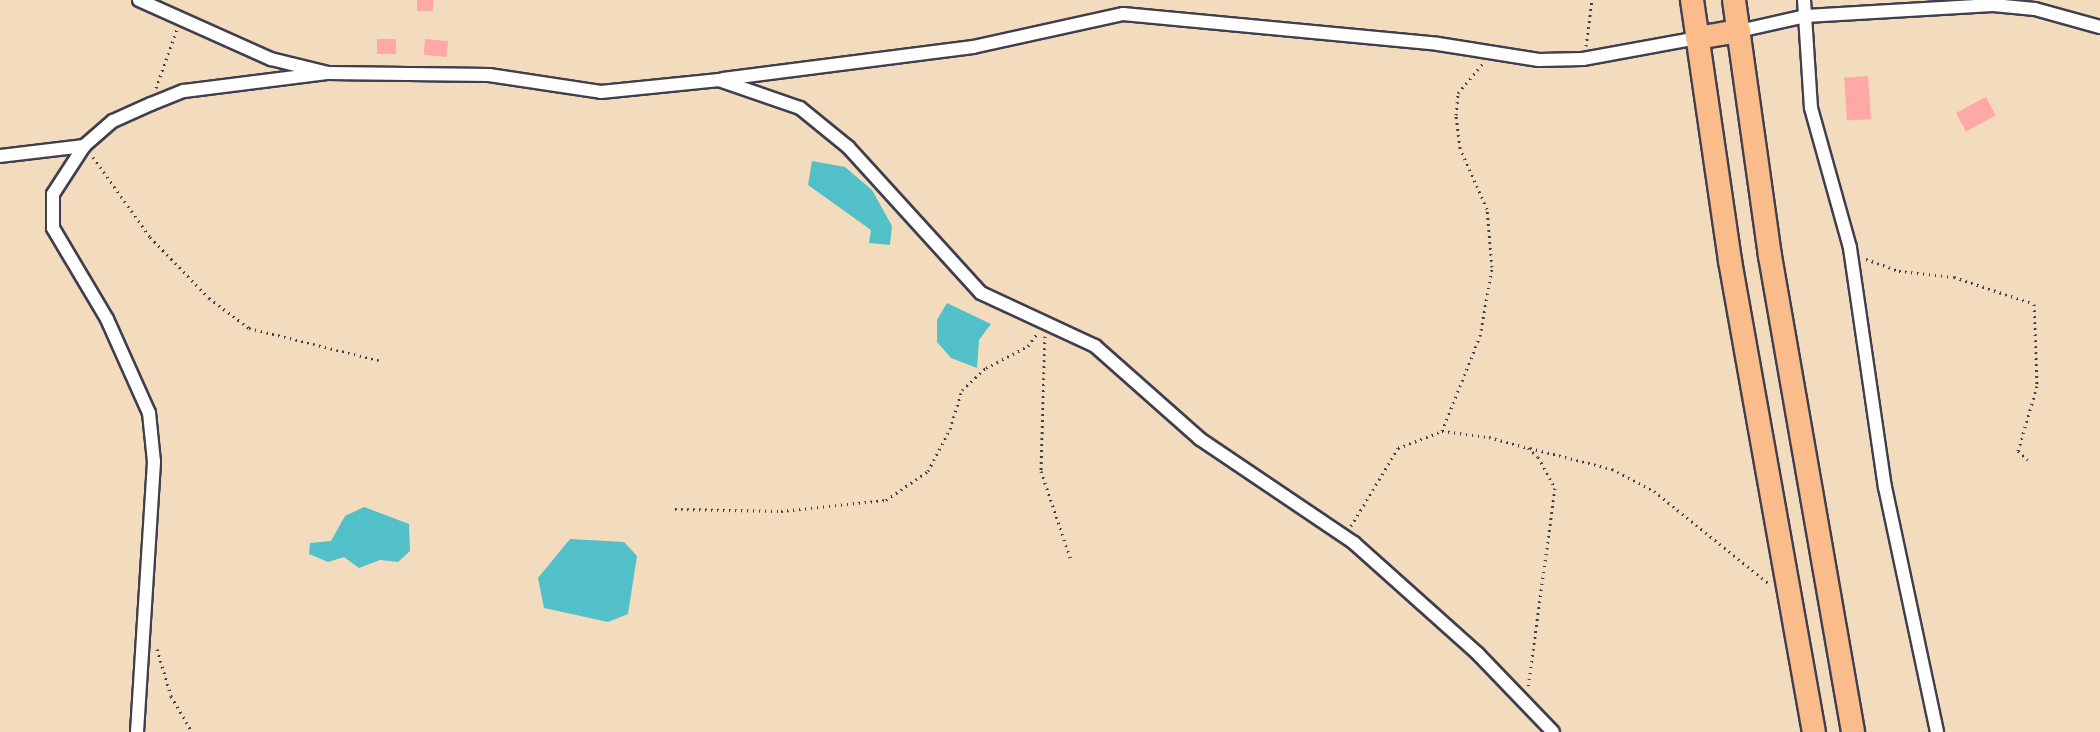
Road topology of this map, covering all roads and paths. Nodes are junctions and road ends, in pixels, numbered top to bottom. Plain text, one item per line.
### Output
1 (139, 0) edge
2 (1592, 0) edge
3 (1692, 0) edge
4 (1734, 0) edge
5 (1804, 0) edge
6 (1806, 16) junction
7 (181, 18) junction
8 (2100, 27) edge
9 (1739, 31) junction
10 (1697, 38) junction
11 (1494, 56) junction
12 (1583, 59) junction
13 (328, 73) junction
14 (719, 80) junction
15 (152, 104) junction
16 (84, 146) junction
17 (0, 156) edge
18 (1850, 248) junction
19 (1045, 323) junction
20 (381, 361) dead end
21 (1442, 431) junction
22 (1528, 448) junction
23 (2028, 460) dead end
24 (675, 509) dead end
25 (1345, 537) junction
26 (1071, 560) dead end
27 (1790, 598) junction
28 (155, 639) dead end
29 (1538, 716) junction
30 (136, 732) edge
31 (192, 732) edge
32 (1553, 732) edge
33 (1814, 732) edge
34 (1853, 732) edge
35 (1937, 732) edge

1 - 7 street
2 - 12 path
3 - 10 highway
4 - 9 highway
5 - 6 street
6 - 8 street
6 - 9 street
6 - 18 street
7 - 13 street
7 - 15 path
9 - 10 highway
9 - 34 highway
10 - 12 street
10 - 27 highway
11 - 12 street
11 - 14 street
11 - 21 path
13 - 14 street
13 - 15 street
14 - 19 street
15 - 16 street
16 - 17 street
16 - 20 path
16 - 30 street
18 - 23 path
18 - 35 street
19 - 24 path
19 - 25 street
19 - 26 path
21 - 22 path
21 - 25 path
22 - 27 path
22 - 29 path
25 - 29 street
27 - 33 highway
28 - 31 path
29 - 32 street

